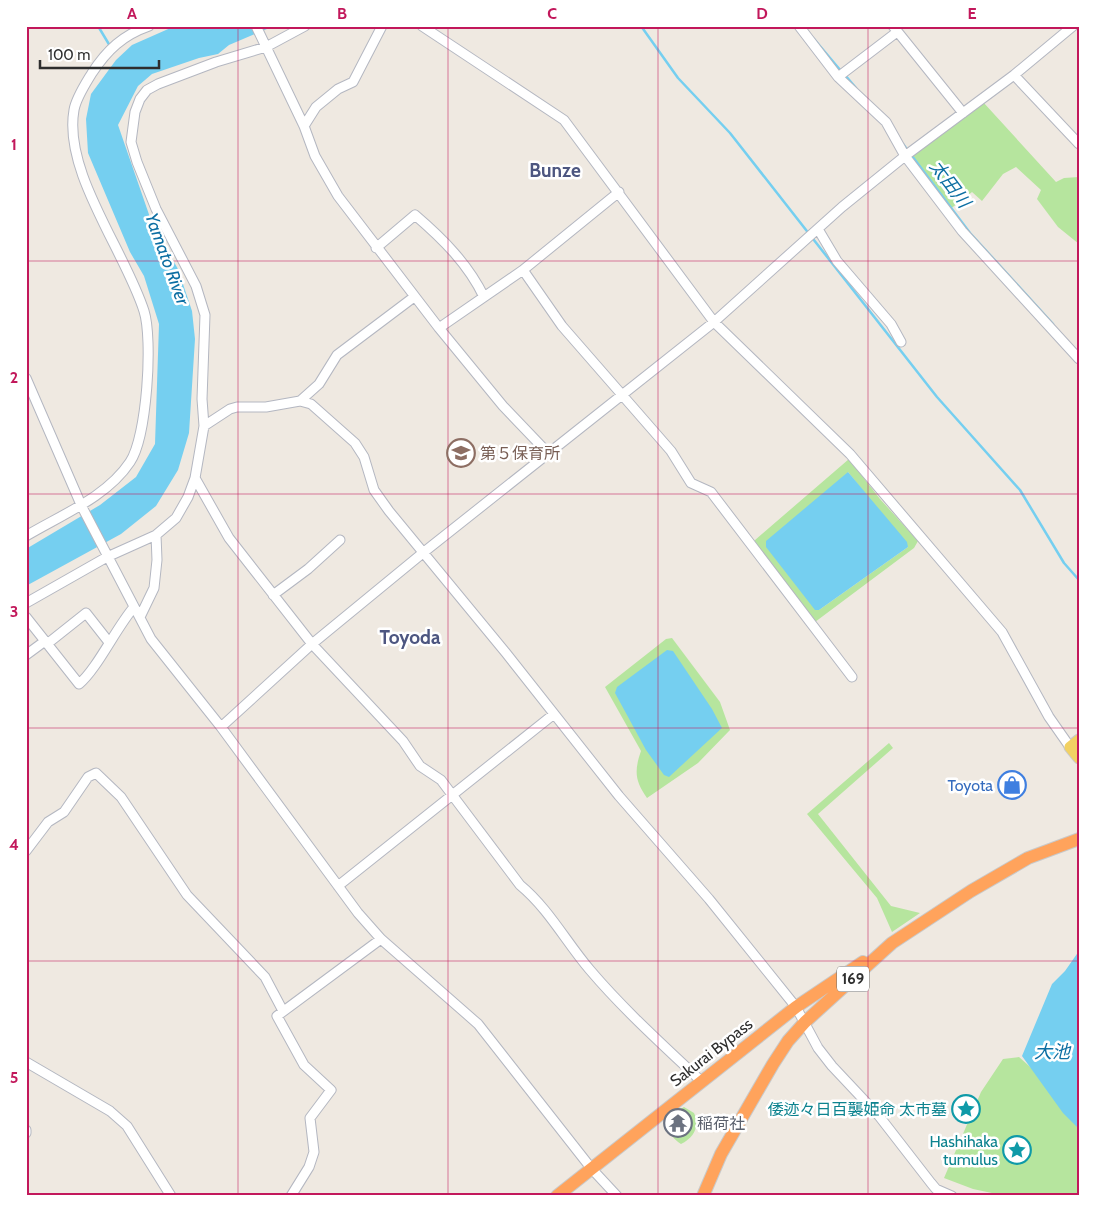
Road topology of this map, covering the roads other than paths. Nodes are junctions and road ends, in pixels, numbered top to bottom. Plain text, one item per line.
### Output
1 (149, 26) edge
2 (256, 26) edge
3 (305, 26) edge
4 (382, 26) edge
5 (422, 26) edge
6 (799, 26) edge
7 (1073, 26) edge
8 (895, 29) edge
9 (265, 45) junction
10 (1014, 75) junction
11 (838, 77) junction
12 (963, 113) junction
13 (304, 126) junction
14 (1079, 144) edge
15 (905, 156) junction
16 (619, 192) junction
17 (818, 230) junction
18 (376, 248) junction
19 (523, 270) junction
20 (414, 297) junction
21 (484, 297) junction
22 (714, 322) junction
23 (438, 328) junction
24 (901, 342) dead end
25 (1079, 359) edge
26 (26, 378) edge
27 (622, 394) junction
28 (300, 401) junction
29 (204, 426) junction
30 (547, 452) junction
31 (195, 478) junction
32 (82, 505) junction
33 (156, 535) junction
34 (26, 536) edge
35 (340, 540) dead end
36 (424, 552) junction
37 (106, 554) junction
38 (273, 595) junction
39 (26, 603) edge
40 (134, 607) junction
41 (26, 617) edge
42 (140, 617) junction
43 (108, 641) junction
44 (46, 643) junction
45 (312, 644) junction
46 (26, 655) edge
47 (852, 677) dead end
48 (554, 714) junction
49 (220, 727) junction
50 (1075, 744) edge
51 (1079, 758) edge
52 (453, 795) junction
53 (1079, 839) edge
54 (26, 851) edge
55 (338, 886) junction
56 (382, 939) junction
57 (892, 943) junction
58 (796, 1007) junction
59 (283, 1011) junction
60 (805, 1022) junction
61 (26, 1062) edge
62 (701, 1080) junction
63 (591, 1168) junction
64 (170, 1196) edge
65 (291, 1196) edge
66 (557, 1196) edge
67 (618, 1196) edge
68 (703, 1196) edge
69 (952, 1196) edge

1 - 32 street
2 - 9 street
3 - 9 street
4 - 13 street
5 - 16 street
6 - 11 street
7 - 10 street
8 - 11 street
8 - 12 street
9 - 13 street
9 - 29 street
10 - 12 street
10 - 14 street
11 - 15 street
12 - 15 street
13 - 18 street
15 - 17 street
15 - 25 street
16 - 19 street
16 - 22 street
17 - 22 street
17 - 24 street
18 - 20 street
18 - 21 street
19 - 21 street
19 - 27 street
20 - 23 street
20 - 28 street
21 - 23 street
22 - 27 street
22 - 50 street
23 - 30 street
26 - 32 street
27 - 30 street
27 - 47 street
28 - 29 street
28 - 36 street
29 - 31 street
30 - 36 street
31 - 33 street
31 - 38 street
32 - 34 street
32 - 37 street
33 - 37 street
33 - 42 street
35 - 38 street
36 - 45 street
36 - 48 street
37 - 39 street
37 - 40 street
38 - 45 street
40 - 42 street
40 - 43 street
41 - 44 street
42 - 49 street
43 - 44 street
43 - 44 street
44 - 46 street
45 - 49 street
45 - 52 street
48 - 52 street
48 - 58 street
49 - 55 street
50 - 51 main road
52 - 55 street
52 - 62 street
53 - 57 highway, 169
54 - 59 street
55 - 56 street
56 - 59 street
56 - 63 street
57 - 58 highway, Sakurai Bypass / 169
57 - 60 highway, 169
58 - 60 street
58 - 62 highway, Sakurai Bypass / 169
59 - 65 street
60 - 68 highway, 169
60 - 69 street
61 - 64 street
62 - 63 highway, Sakurai Bypass / 169
63 - 66 highway, Sakurai Bypass / 169
63 - 67 street

